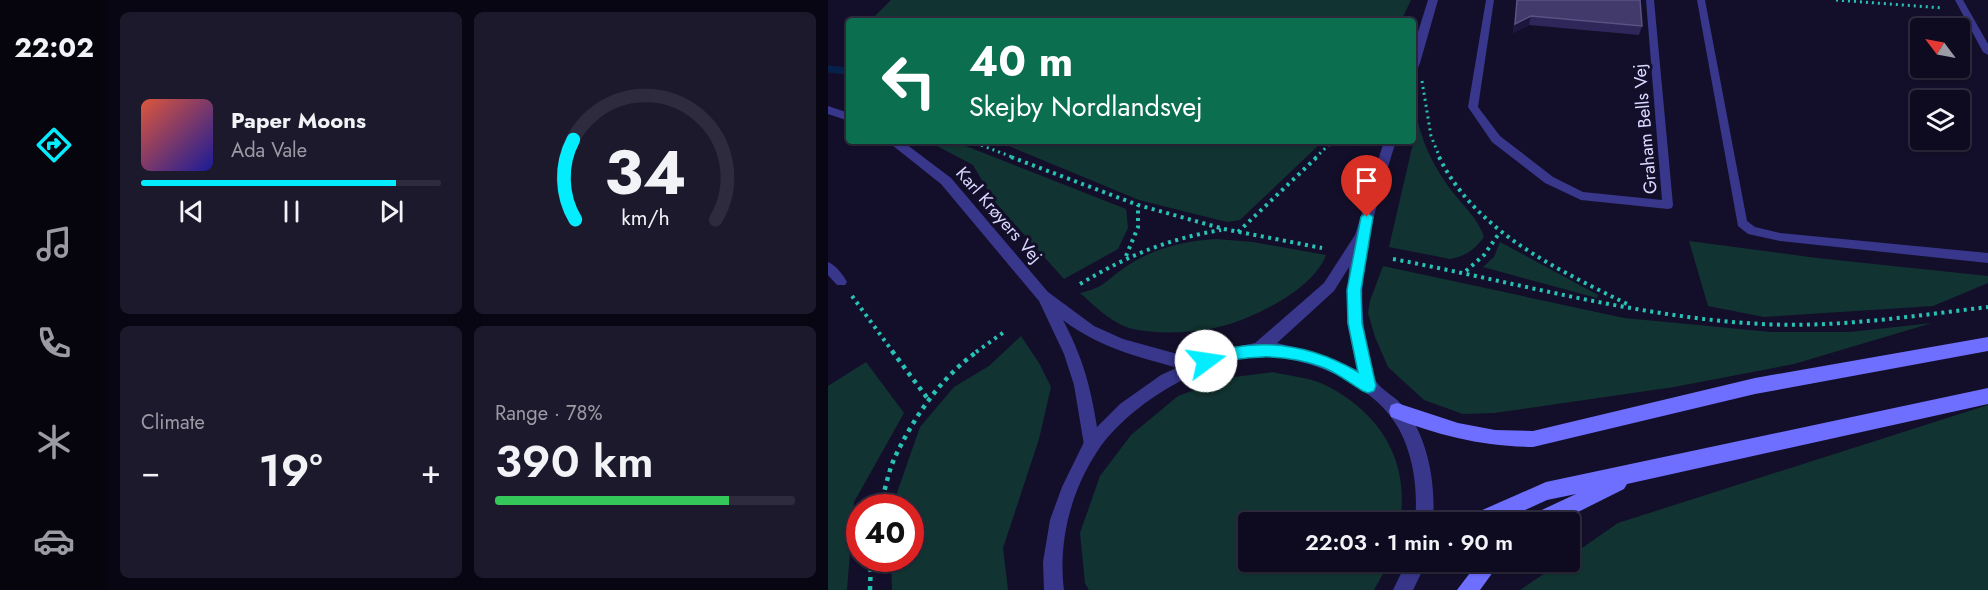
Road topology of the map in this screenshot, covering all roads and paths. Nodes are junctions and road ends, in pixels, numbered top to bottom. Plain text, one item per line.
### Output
1 (1433, 0) edge
2 (1490, 0) edge
3 (1650, 0) edge
4 (1701, 0) edge
5 (1836, 0) edge
6 (1959, 0) edge
7 (1964, 10) junction
8 (1988, 52) edge
9 (1416, 58) edge
10 (1416, 69) edge
11 (828, 110) edge
12 (846, 116) edge
13 (897, 144) edge
14 (978, 144) edge
15 (1330, 144) edge
16 (1389, 144) edge
17 (1138, 205) junction
18 (1224, 229) junction
19 (1239, 232) junction
20 (1500, 232) junction
21 (1362, 234) junction
22 (1322, 248) dead end
23 (1126, 256) junction
24 (1988, 258) edge
25 (1393, 259) dead end
26 (828, 267) edge
27 (1466, 271) junction
28 (841, 282) joint
29 (1080, 284) dead end
30 (1043, 296) junction
31 (1988, 306) edge
32 (1632, 307) junction
33 (1004, 332) dead end
34 (1988, 344) edge
35 (1260, 350) junction
36 (1193, 366) junction
37 (1368, 386) junction
38 (1988, 396) edge
39 (928, 399) junction
40 (1397, 411) junction
41 (1091, 445) junction
42 (1637, 473) junction
43 (884, 494) edge
44 (1426, 512) edge
45 (1500, 512) edge
46 (1558, 512) edge
47 (871, 572) edge
48 (1412, 572) edge
49 (1482, 572) edge
50 (870, 590) edge
51 (1054, 590) edge
52 (1403, 590) edge
53 (1467, 590) edge

1 - 9 street
2 - 3 lane, Graham Bells Vej
4 - 24 lane
5 - 7 path
6 - 7 lane
7 - 8 lane
10 - 20 path
11 - 12 street
13 - 30 street, Karl Krøyers Vej
14 - 17 path
15 - 19 path
16 - 21 street
17 - 18 path
17 - 23 path
18 - 19 path
18 - 23 path
19 - 22 path
20 - 27 path
20 - 32 path
21 - 35 street
21 - 37 street
23 - 29 path
25 - 27 path
26 - 28 lane
27 - 32 path
28 - 39 path
30 - 36 street, Karl Krøyers Vej
30 - 41 street, Karl Krøyers Vej
31 - 32 path
33 - 39 path
34 - 40 main road
35 - 36 street
35 - 37 street
36 - 41 street
37 - 40 street
38 - 42 main road
39 - 43 path
40 - 44 street
41 - 51 street
42 - 45 main road
42 - 46 main road
47 - 50 path
48 - 52 street
49 - 53 main road

